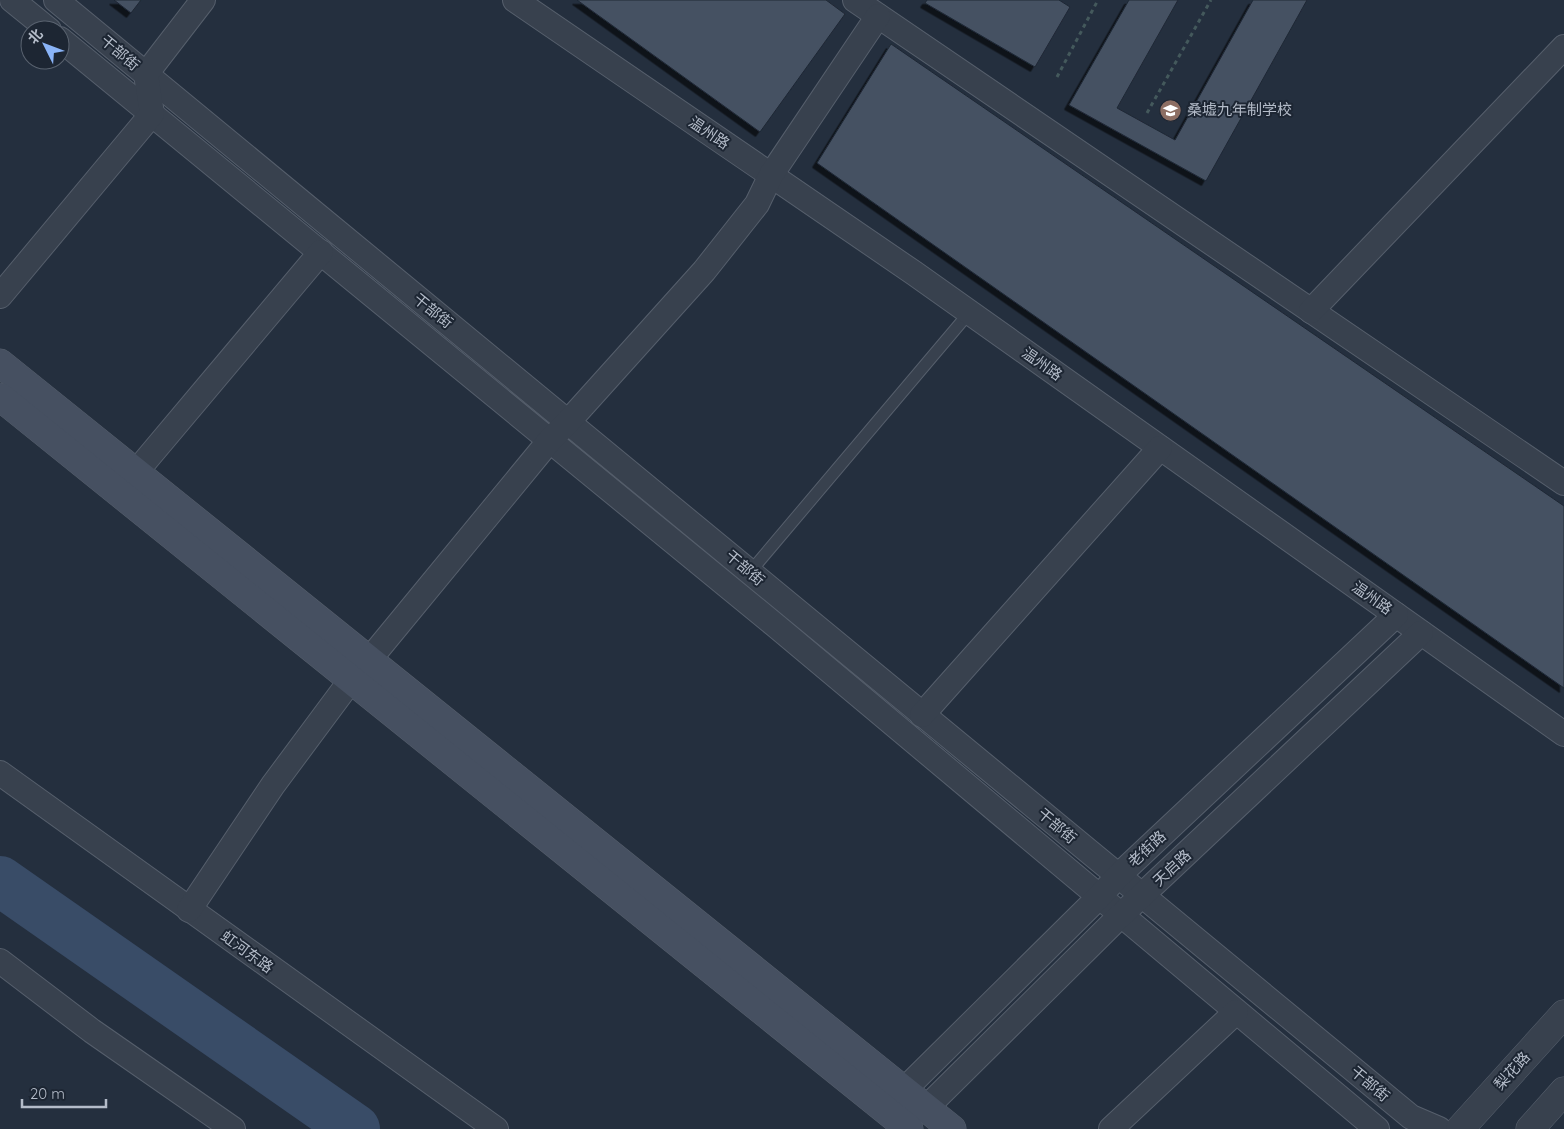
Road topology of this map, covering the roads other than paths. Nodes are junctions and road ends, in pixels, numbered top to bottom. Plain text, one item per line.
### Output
1 (12, 0) edge
2 (56, 0) edge
3 (203, 0) edge
4 (515, 0) edge
5 (855, 0) edge
6 (878, 16) junction
7 (37, 20) edge
8 (70, 47) edge
9 (1564, 47) edge
10 (146, 74) junction
11 (152, 114) junction
12 (771, 175) junction
13 (321, 252) junction
14 (0, 296) edge
15 (1311, 311) junction
16 (969, 313) junction
17 (0, 363) edge
18 (0, 397) edge
19 (568, 422) junction
20 (550, 440) junction
21 (1160, 448) junction
22 (136, 472) junction
23 (1564, 483) edge
24 (750, 572) junction
25 (1396, 615) junction
26 (1421, 632) junction
27 (370, 660) junction
28 (351, 680) junction
29 (922, 714) junction
30 (1564, 734) edge
31 (0, 773) edge
32 (1118, 876) junction
33 (1142, 896) junction
34 (1100, 897) junction
35 (189, 910) junction
36 (1121, 916) junction
37 (0, 961) edge
38 (1236, 1012) junction
39 (1564, 1014) edge
40 (904, 1090) junction
41 (1564, 1092) edge
42 (926, 1108) junction
43 (233, 1129) edge
44 (496, 1129) edge
45 (909, 1129) edge
46 (952, 1129) edge
47 (1111, 1129) edge
48 (1377, 1129) edge
49 (1439, 1129) edge
50 (1460, 1129) edge
51 (1530, 1129) edge

1 - 7 street
2 - 10 street, 干部街
3 - 10 street
4 - 12 street, 温州路
5 - 6 street
6 - 12 street
6 - 15 street
8 - 11 street, 干部街
9 - 15 street
10 - 11 street
10 - 19 street, 干部街
11 - 13 street, 干部街
11 - 14 street
12 - 16 street, 温州路
12 - 19 street
13 - 20 street, 干部街
13 - 22 street
15 - 23 street
16 - 21 street, 温州路
16 - 24 lane
17 - 22 main road
18 - 28 main road
19 - 20 street
19 - 24 street, 干部街
20 - 27 street
20 - 34 street, 干部街
21 - 25 street, 温州路
21 - 29 street
22 - 27 main road
24 - 29 street, 干部街
25 - 26 street, 温州路
25 - 32 street, 老街路
26 - 30 street, 温州路
26 - 33 street, 天启路
27 - 40 main road
28 - 35 street
28 - 45 main road
29 - 32 street, 干部街
31 - 35 street, 虹河东路
32 - 33 street, 干部街
32 - 34 street, 老街路
33 - 36 street, 天启路
33 - 49 street, 干部街
34 - 36 street, 干部街
34 - 40 street, 老街路
35 - 44 street, 虹河东路
36 - 38 street, 干部街
36 - 42 street, 天启路
37 - 43 street
38 - 47 street
38 - 48 street, 干部街
39 - 50 street, 梨花路
40 - 42 main road
41 - 51 street
42 - 46 main road

